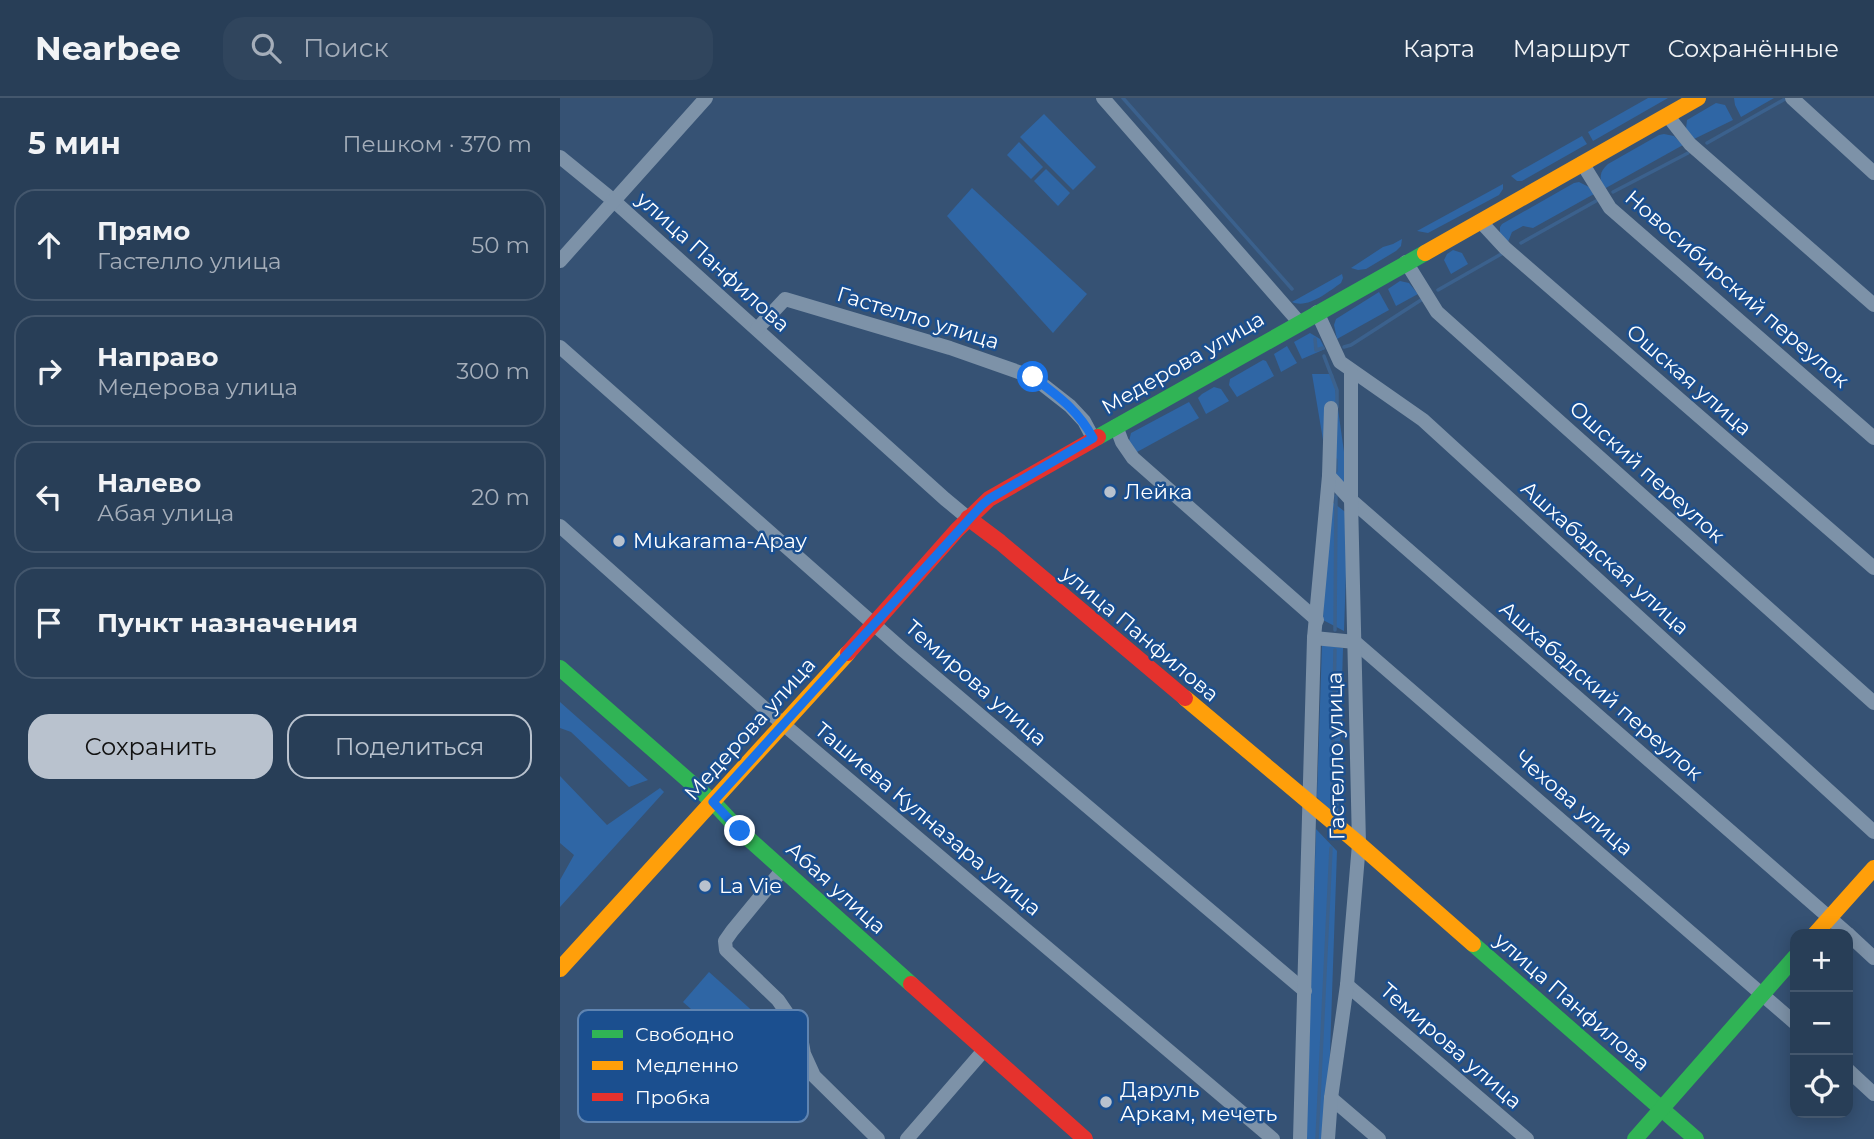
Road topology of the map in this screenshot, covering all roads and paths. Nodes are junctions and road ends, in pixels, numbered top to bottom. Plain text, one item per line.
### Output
1 (706, 98) edge
2 (1103, 98) edge
3 (1698, 98) edge
4 (1792, 98) edge
5 (1667, 114) junction
6 (560, 157) edge
7 (1582, 163) junction
8 (1874, 173) edge
9 (614, 201) junction
10 (1480, 221) junction
11 (560, 261) edge
12 (1406, 262) junction
13 (1874, 305) edge
14 (1317, 312) junction
15 (1299, 322) junction
16 (757, 329) junction
17 (560, 347) edge
18 (1351, 371) junction
19 (1331, 408) dead end
20 (1116, 426) junction
21 (1093, 438) junction
22 (1874, 438) edge
23 (1329, 476) junction
24 (1351, 500) junction
25 (968, 518) junction
26 (560, 526) edge
27 (1874, 568) edge
28 (1317, 620) junction
29 (874, 623) junction
30 (1314, 638) junction
31 (1355, 642) junction
32 (560, 668) edge
33 (1874, 703) edge
34 (783, 725) junction
35 (713, 802) junction
36 (1310, 805) junction
37 (1874, 832) edge
38 (1359, 844) junction
39 (1874, 868) edge
40 (783, 869) junction
41 (1829, 919) junction
42 (1820, 929) edge
43 (1842, 929) edge
44 (1853, 939) edge
45 (1874, 958) edge
46 (1790, 963) edge
47 (560, 969) edge
48 (1347, 985) junction
49 (1305, 991) junction
50 (1762, 995) junction
51 (785, 1010) edge
52 (1790, 1019) edge
53 (985, 1049) junction
54 (808, 1063) edge
55 (1853, 1075) edge
56 (1874, 1094) edge
57 (1331, 1098) junction
58 (1661, 1109) junction
59 (877, 1139) edge
60 (906, 1139) edge
61 (1085, 1139) edge
62 (1273, 1139) edge
63 (1300, 1139) edge
64 (1328, 1139) edge
65 (1379, 1139) edge
66 (1527, 1139) edge
67 (1635, 1139) edge
68 (1696, 1139) edge

1 - 9 street
2 - 15 street
3 - 5 main road, Медерова улица
4 - 8 street
5 - 7 main road, Медерова улица
5 - 13 street
6 - 9 street, улица Панфилова
7 - 10 main road, Медерова улица
7 - 22 street, Новосибирский переулок
9 - 11 street
9 - 16 street, улица Панфилова
10 - 12 main road, Медерова улица
10 - 27 street, Ошская улица
12 - 14 main road, Медерова улица
12 - 33 street, Ошский переулок
14 - 15 main road, Медерова улица
14 - 18 street, Ашхабадская улица
15 - 20 main road, Медерова улица
16 - 21 street, Гастелло улица
16 - 25 street, улица Панфилова
17 - 29 street, Темирова улица
18 - 24 street, Гастелло улица
18 - 37 street, Ашхабадская улица
19 - 23 street, Гастелло улица
20 - 21 main road, Медерова улица
20 - 28 street
21 - 25 main road, Медерова улица
23 - 24 street, Ашхабадский переулок
23 - 28 street, Гастелло улица
24 - 31 street, Гастелло улица
24 - 41 street, Ашхабадский переулок
25 - 29 main road, Медерова улица
25 - 36 main road, улица Панфилова
26 - 34 street, Ташиева Кулназара улица
28 - 30 street, Гастелло улица
29 - 34 main road, Медерова улица
29 - 49 street, Темирова улица
30 - 31 street
30 - 36 street, Гастелло улица
31 - 38 street, Гастелло улица
31 - 50 street, Чехова улица
32 - 35 main road, Абая улица
34 - 35 main road, Медерова улица
34 - 62 street, Ташиева Кулназара улица
35 - 40 main road, Абая улица
35 - 47 main road, Медерова улица
36 - 38 main road, улица Панфилова
36 - 49 street, Гастелло улица
38 - 48 street, Гастелло улица
38 - 58 main road, улица Панфилова
39 - 41 main road
40 - 51 street
40 - 53 main road, Абая улица
41 - 42 main road
41 - 43 street, Ашхабадский переулок
44 - 45 street, Ашхабадский переулок
46 - 50 main road
48 - 57 street, Гастелло улица
48 - 66 street, Темирова улица
49 - 63 street, Гастелло улица
50 - 52 street, Чехова улица
50 - 58 main road
53 - 60 street
53 - 61 main road, Абая улица
54 - 59 street
55 - 56 street
57 - 64 street, Гастелло улица
57 - 65 street
58 - 67 main road
58 - 68 main road, улица Панфилова

